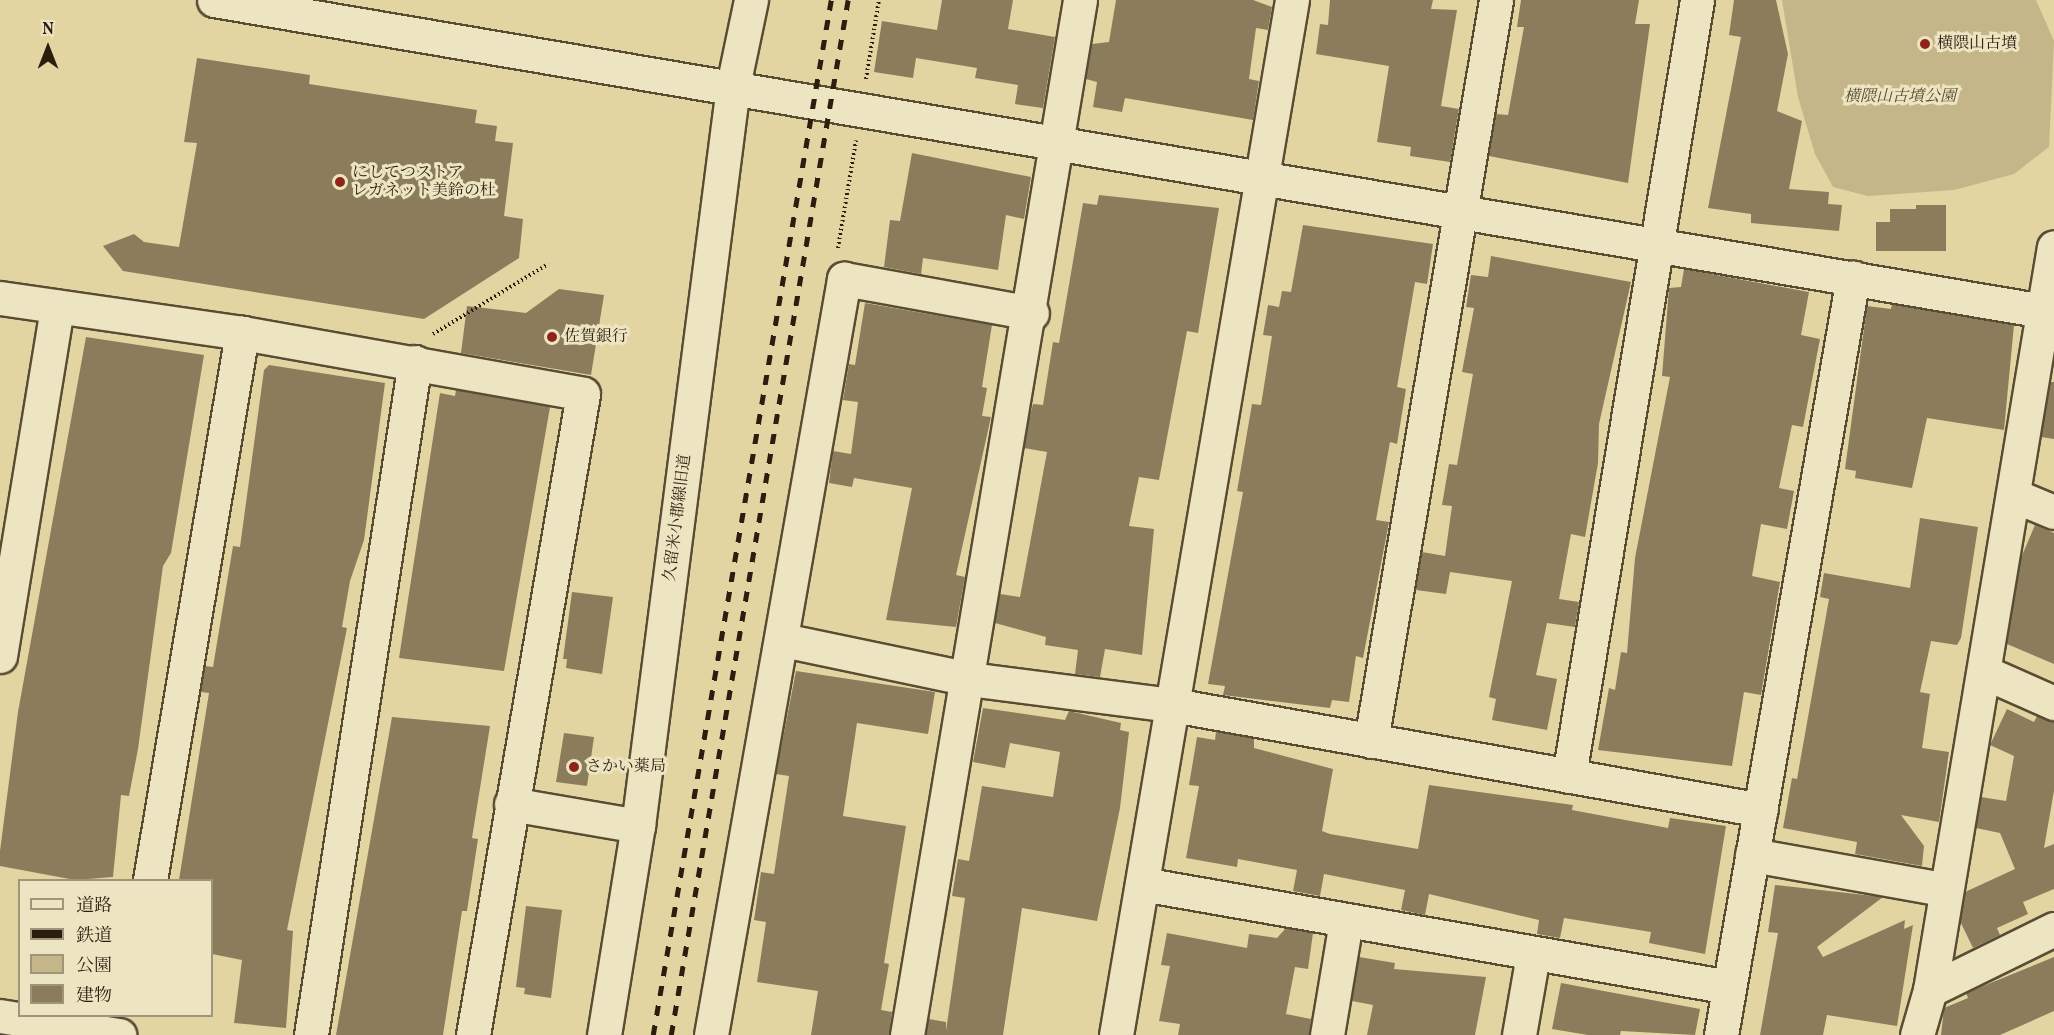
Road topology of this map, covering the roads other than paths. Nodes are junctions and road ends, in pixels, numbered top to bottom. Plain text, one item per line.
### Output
1 (214, 0) edge
2 (751, 0) edge
3 (1080, 0) edge
4 (1292, 0) edge
5 (1496, 0) edge
6 (1697, 0) edge
7 (733, 86) junction
8 (1059, 143) junction
9 (1264, 176) junction
10 (1462, 211) junction
11 (1658, 244) junction
12 (2054, 247) edge
13 (1853, 277) junction
14 (0, 298) edge
15 (57, 307) junction
16 (2049, 312) edge
17 (1032, 314) junction
18 (242, 333) junction
19 (418, 352) junction
20 (2013, 495) junction
21 (2054, 512) edge
22 (783, 640) junction
23 (0, 656) edge
24 (1984, 672) junction
25 (969, 679) junction
26 (2054, 704) edge
27 (1173, 705) junction
28 (1371, 741) junction
29 (1569, 776) junction
30 (511, 804) junction
31 (1761, 810) junction
32 (638, 826) junction
33 (1752, 855) junction
34 (150, 879) edge
35 (1142, 884) junction
36 (1943, 889) junction
37 (1346, 921) junction
38 (2054, 929) edge
39 (1533, 955) junction
40 (1729, 987) junction
41 (1929, 990) junction
42 (127, 1017) edge
43 (19, 1024) edge
44 (122, 1035) edge
45 (311, 1035) edge
46 (473, 1035) edge
47 (604, 1035) edge
48 (711, 1035) edge
49 (906, 1035) edge
50 (1116, 1035) edge
51 (1327, 1035) edge
52 (1519, 1035) edge
53 (1721, 1035) edge
54 (1917, 1035) edge

1 - 7 street
2 - 7 street, 久留米小郡線旧道
3 - 8 street
4 - 9 street
5 - 10 street
6 - 11 street
7 - 8 street
7 - 32 street, 久留米小郡線旧道
8 - 9 street
8 - 17 street
9 - 10 street
9 - 27 street
10 - 11 street
10 - 28 street
11 - 13 street
11 - 29 street
12 - 16 street
13 - 16 street
13 - 31 street
14 - 15 street
15 - 18 street
15 - 23 street
16 - 20 street
17 - 22 street
17 - 25 street
18 - 19 street
18 - 34 street
19 - 30 street
19 - 45 street
20 - 21 street
20 - 24 street
22 - 25 street
22 - 48 street
24 - 26 street
24 - 36 street
25 - 27 street
25 - 49 street
27 - 28 street
27 - 35 street
28 - 29 street
29 - 31 street
30 - 32 street
30 - 46 street
31 - 33 street
32 - 47 street, 久留米小郡線旧道
33 - 36 street
33 - 40 street
35 - 37 street
35 - 50 street
36 - 41 street
37 - 39 street
37 - 51 street
38 - 41 street
39 - 40 street
39 - 52 street
40 - 53 street
41 - 54 street
42 - 44 street
43 - 44 street

